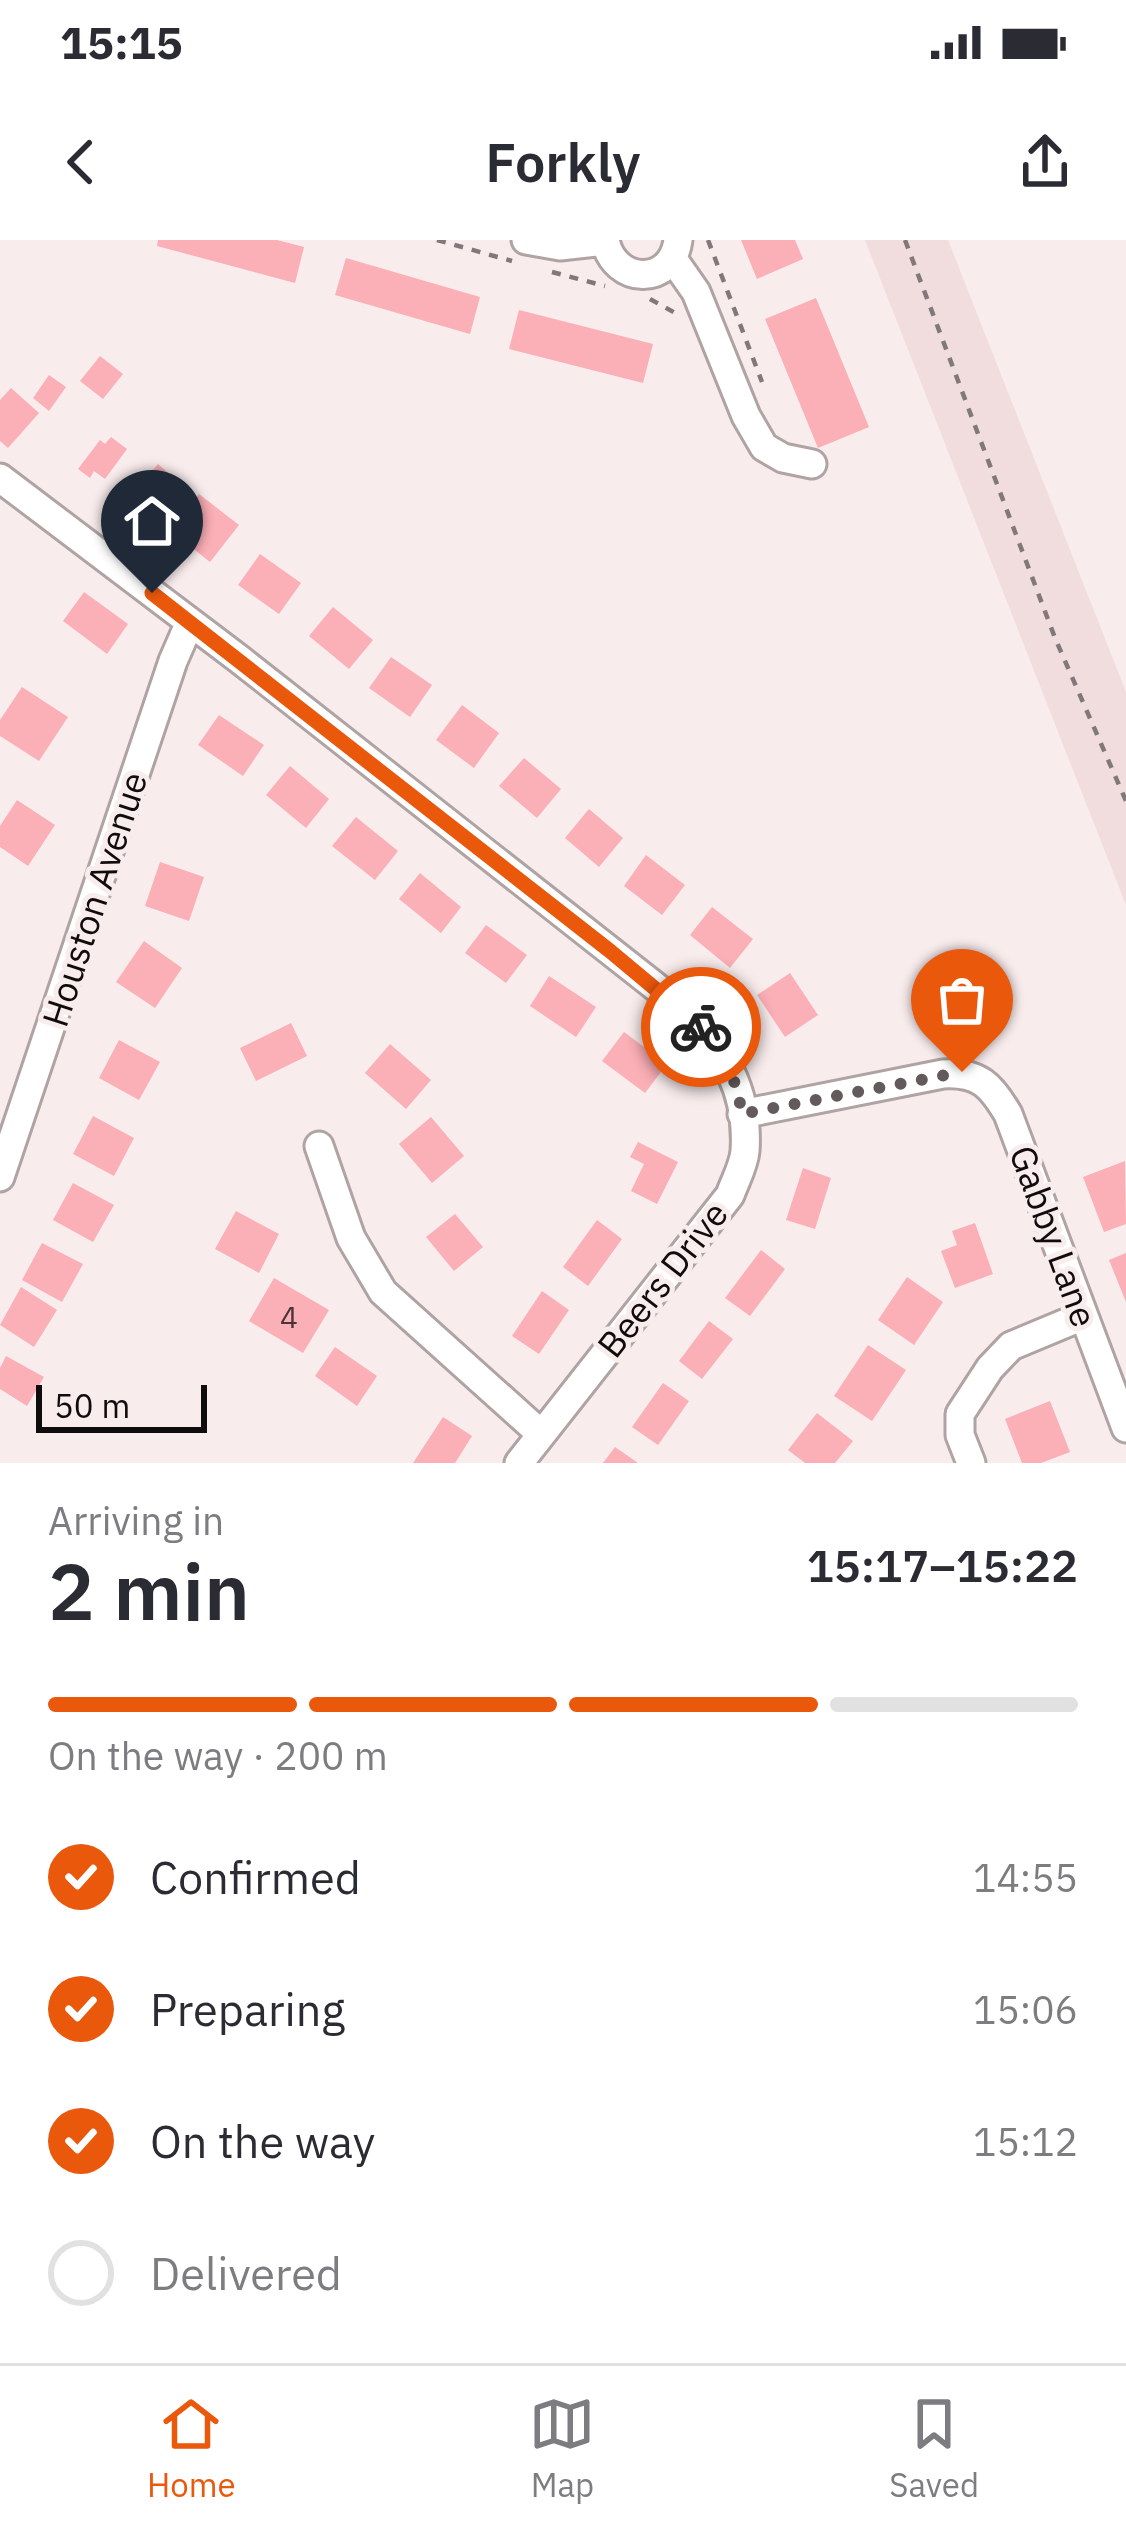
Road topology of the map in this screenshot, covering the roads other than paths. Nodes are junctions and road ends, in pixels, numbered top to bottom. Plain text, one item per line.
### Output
1 (605, 241) edge
2 (676, 250) edge
3 (526, 252) edge
4 (812, 464) dead end
5 (0, 478) edge
6 (190, 622) junction
7 (742, 1114) junction
8 (319, 1145) dead end
9 (0, 1178) edge
10 (1083, 1316) junction
11 (1126, 1428) edge
12 (540, 1433) junction
13 (519, 1463) edge
14 (971, 1463) edge

1 - 2 street
1 - 3 street
2 - 4 street
5 - 6 street
6 - 7 street, Beers Drive
6 - 9 street, Houston Avenue
7 - 10 street, Gabby Lane
7 - 12 street, Beers Drive
8 - 12 street
10 - 11 street, Gabby Lane
10 - 14 street
12 - 13 street, Beers Drive

